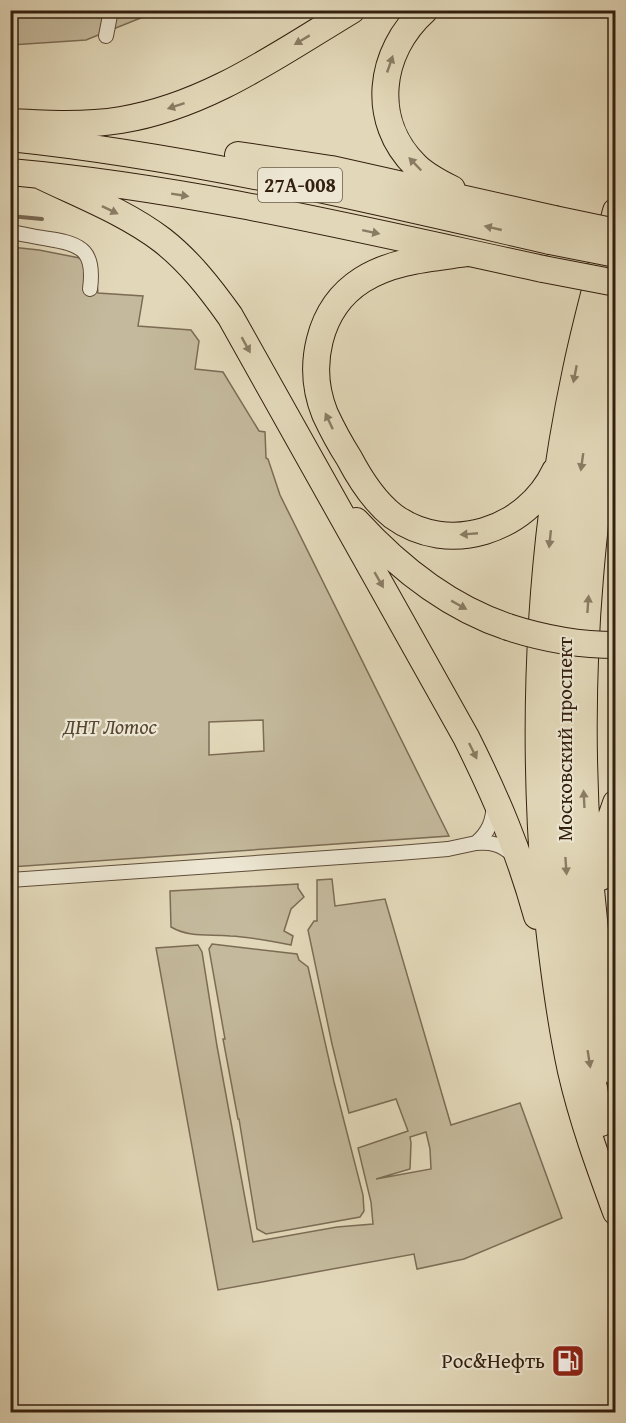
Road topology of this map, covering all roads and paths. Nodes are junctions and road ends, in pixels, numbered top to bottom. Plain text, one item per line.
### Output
1 (111, 10) edge
2 (352, 10) edge
3 (425, 10) edge
4 (106, 36) dead end
5 (10, 122) edge
6 (45, 124) junction
7 (10, 138) edge
8 (10, 172) edge
9 (39, 175) junction
10 (474, 201) junction
11 (615, 211) edge
12 (552, 230) junction
13 (10, 232) edge
14 (615, 232) edge
15 (468, 253) junction
16 (615, 254) edge
17 (615, 283) edge
18 (90, 288) dead end
19 (615, 294) edge
20 (615, 398) edge
21 (560, 460) junction
22 (329, 492) junction
23 (615, 645) edge
24 (491, 787) junction
25 (615, 803) edge
26 (476, 843) junction
27 (526, 877) junction
28 (10, 880) edge
29 (598, 962) junction
30 (556, 986) junction
31 (615, 1073) edge
32 (615, 1185) edge
33 (615, 1212) edge

1 - 4 street
2 -> 6 highway
10 -> 3 highway
5 - 6 highway
6 - 10 highway
12 -> 7 highway, 27А-008
8 - 9 highway, 27А-008
9 -> 15 highway, 27А-008
9 -> 22 highway
10 - 12 highway
11 -> 21 highway
12 - 14 highway, bridge
12 - 16 highway, 27А-008, bridge
13 - 18 street
15 - 17 highway, 27А-008, bridge
21 -> 15 highway
19 -> 32 highway, Московский проспект
29 -> 20 highway, Московский проспект
21 -> 30 highway
22 -> 23 highway, bridge
22 -> 24 highway
24 - 26 street
24 - 27 highway
25 - 29 highway
26 - 27 street
26 - 28 street
27 - 30 highway
29 - 31 highway, Московский проспект
30 - 33 highway

